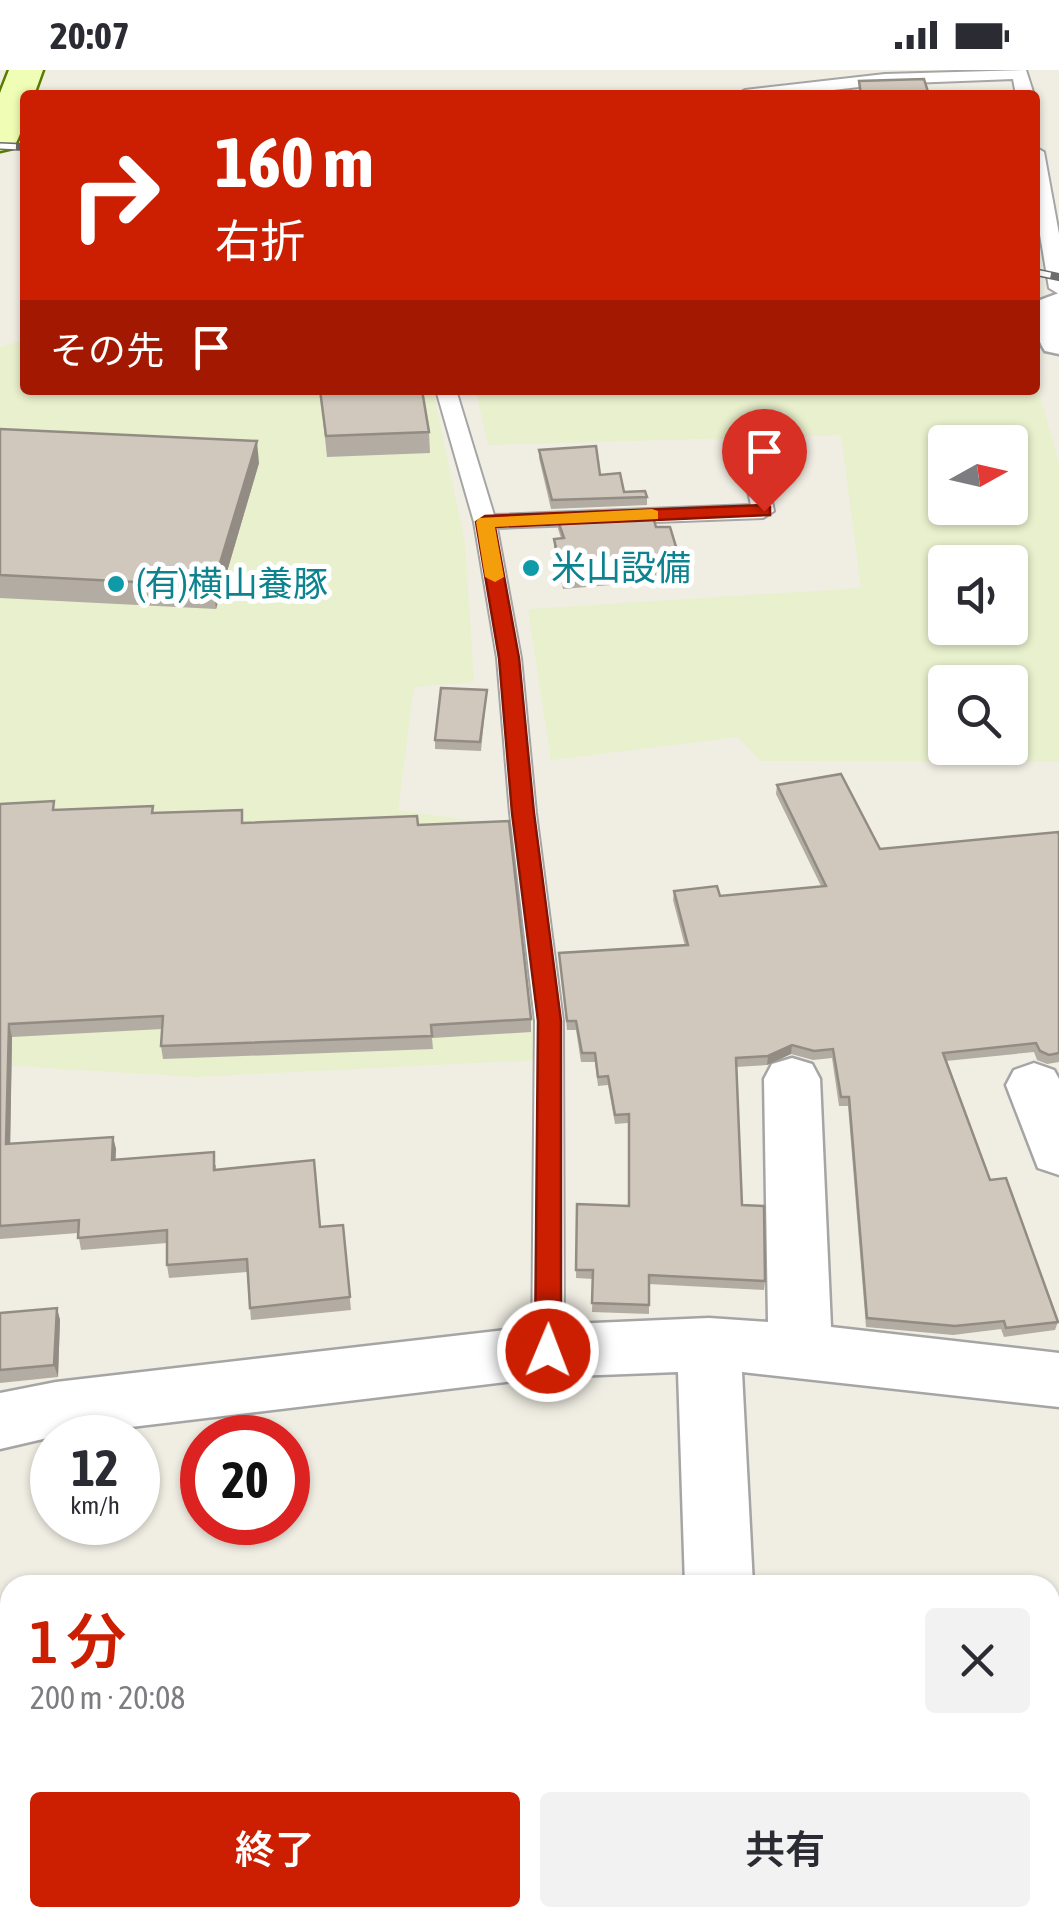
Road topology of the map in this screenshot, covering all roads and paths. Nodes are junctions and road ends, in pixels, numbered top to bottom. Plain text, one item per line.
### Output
1 (26, 70) edge
2 (789, 90) edge
3 (1024, 90) edge
4 (0, 140) edge
5 (1040, 180) edge
6 (1059, 288) edge
7 (1059, 304) edge
8 (1059, 342) edge
9 (447, 395) edge
10 (756, 482) dead end
11 (485, 522) junction
12 (792, 1079) dead end
13 (1034, 1085) dead end
14 (1059, 1152) edge
15 (800, 1350) junction
16 (548, 1351) junction
17 (709, 1375) junction
18 (1059, 1380) edge
19 (0, 1421) edge
20 (719, 1575) edge

1 - 4 street
2 - 3 lane
5 - 6 lane
7 - 8 street
9 - 11 lane
10 - 11 lane
11 - 16 lane
12 - 15 street
13 - 14 street
15 - 17 street
15 - 18 street
16 - 17 street
16 - 19 street
17 - 20 street

